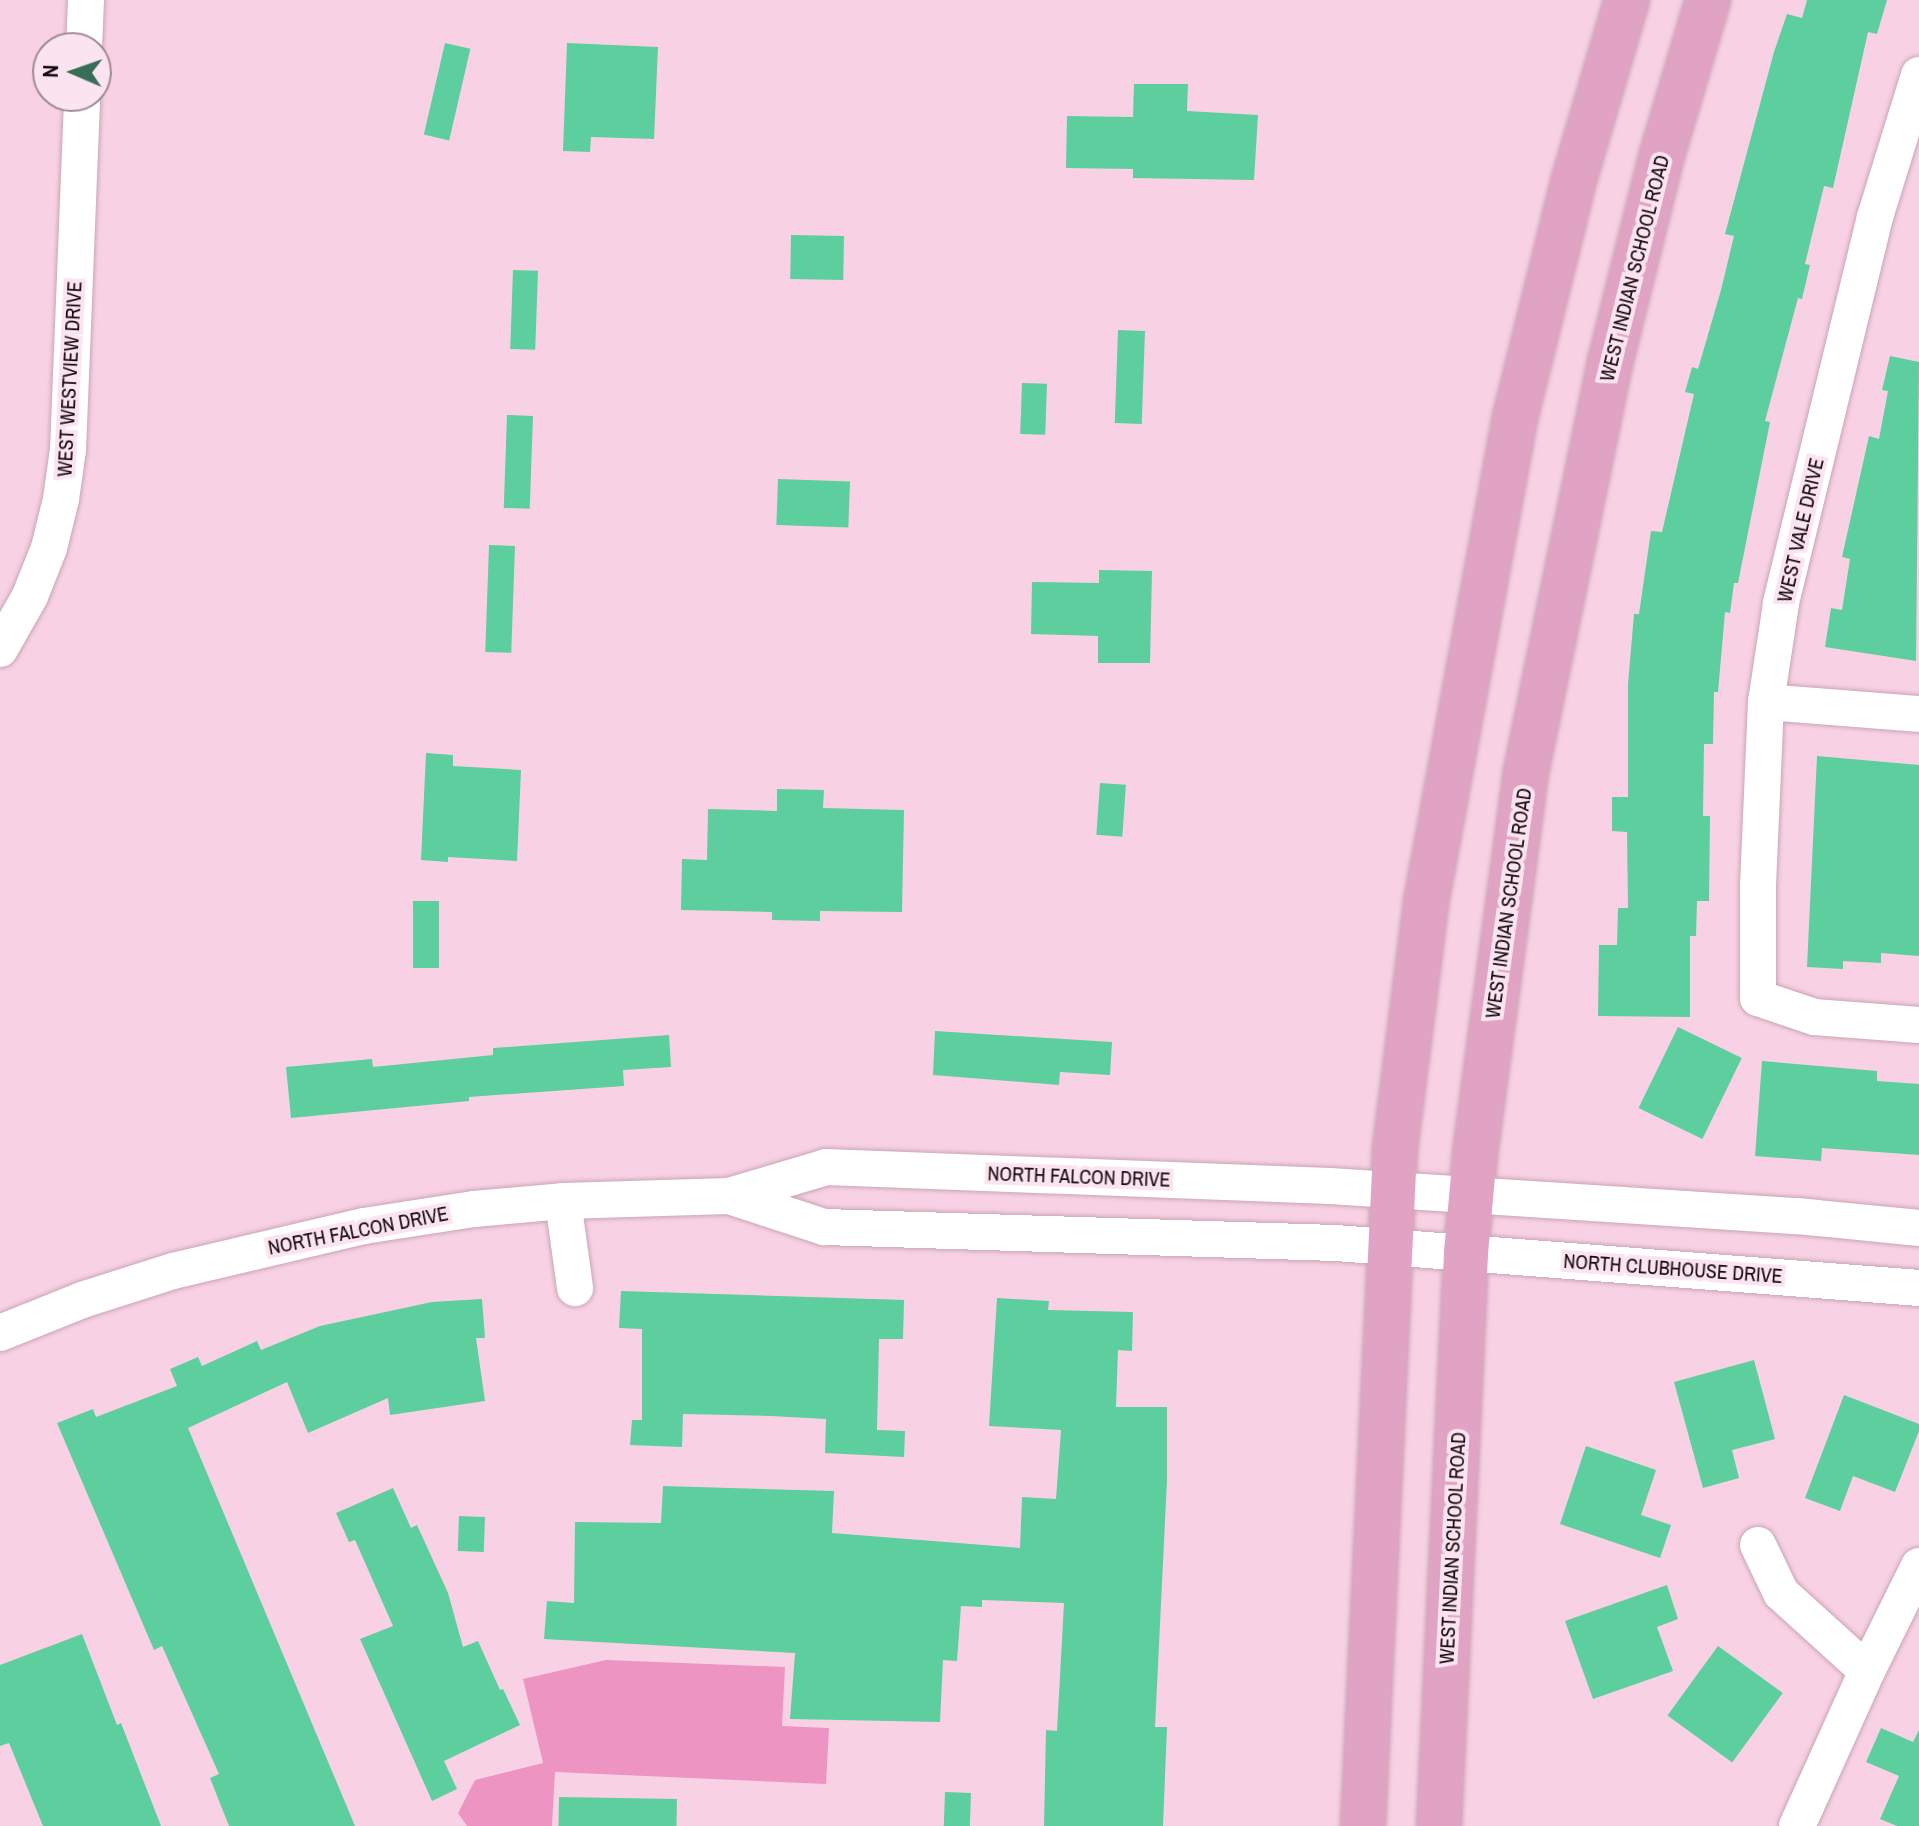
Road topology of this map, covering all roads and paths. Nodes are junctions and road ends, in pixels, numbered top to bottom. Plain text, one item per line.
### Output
1 (86, 0) edge
2 (1627, 0) edge
3 (1708, 0) edge
4 (85, 32) edge
5 (1919, 75) edge
6 (81, 112) edge
7 (0, 649) edge
8 (1766, 702) junction
9 (1919, 714) edge
10 (1919, 1025) edge
11 (1433, 1193) junction
12 (729, 1196) junction
13 (563, 1201) junction
14 (1743, 1214) junction
15 (1919, 1228) edge
16 (1428, 1250) junction
17 (1739, 1272) junction
18 (575, 1288) dead end
19 (1919, 1288) edge
20 (0, 1333) edge
21 (1758, 1545) dead end
22 (1919, 1566) edge
23 (1867, 1671) junction
24 (1363, 1826) edge
25 (1439, 1826) edge
26 (1797, 1826) edge

1 - 4 street
2 - 11 main road, WEST INDIAN SCHOOL ROAD
3 - 11 main road, WEST INDIAN SCHOOL ROAD
5 - 8 street, WEST VALE DRIVE
6 - 7 street, WEST WESTVIEW DRIVE
8 - 9 street
8 - 10 street, WEST VALE DRIVE
11 - 12 street, NORTH FALCON DRIVE
11 - 14 street
11 - 16 main road, WEST INDIAN SCHOOL ROAD
11 - 16 main road, WEST INDIAN SCHOOL ROAD
12 - 13 street, NORTH FALCON DRIVE
12 - 16 street, NORTH FALCON DRIVE
13 - 18 street
13 - 20 street, NORTH FALCON DRIVE
14 - 15 street
14 - 17 street
16 - 17 street, NORTH CLUBHOUSE DRIVE
16 - 24 main road, WEST INDIAN SCHOOL ROAD
16 - 25 main road, WEST INDIAN SCHOOL ROAD
17 - 19 street, NORTH CLUBHOUSE DRIVE
21 - 23 street
22 - 23 street
23 - 26 street

